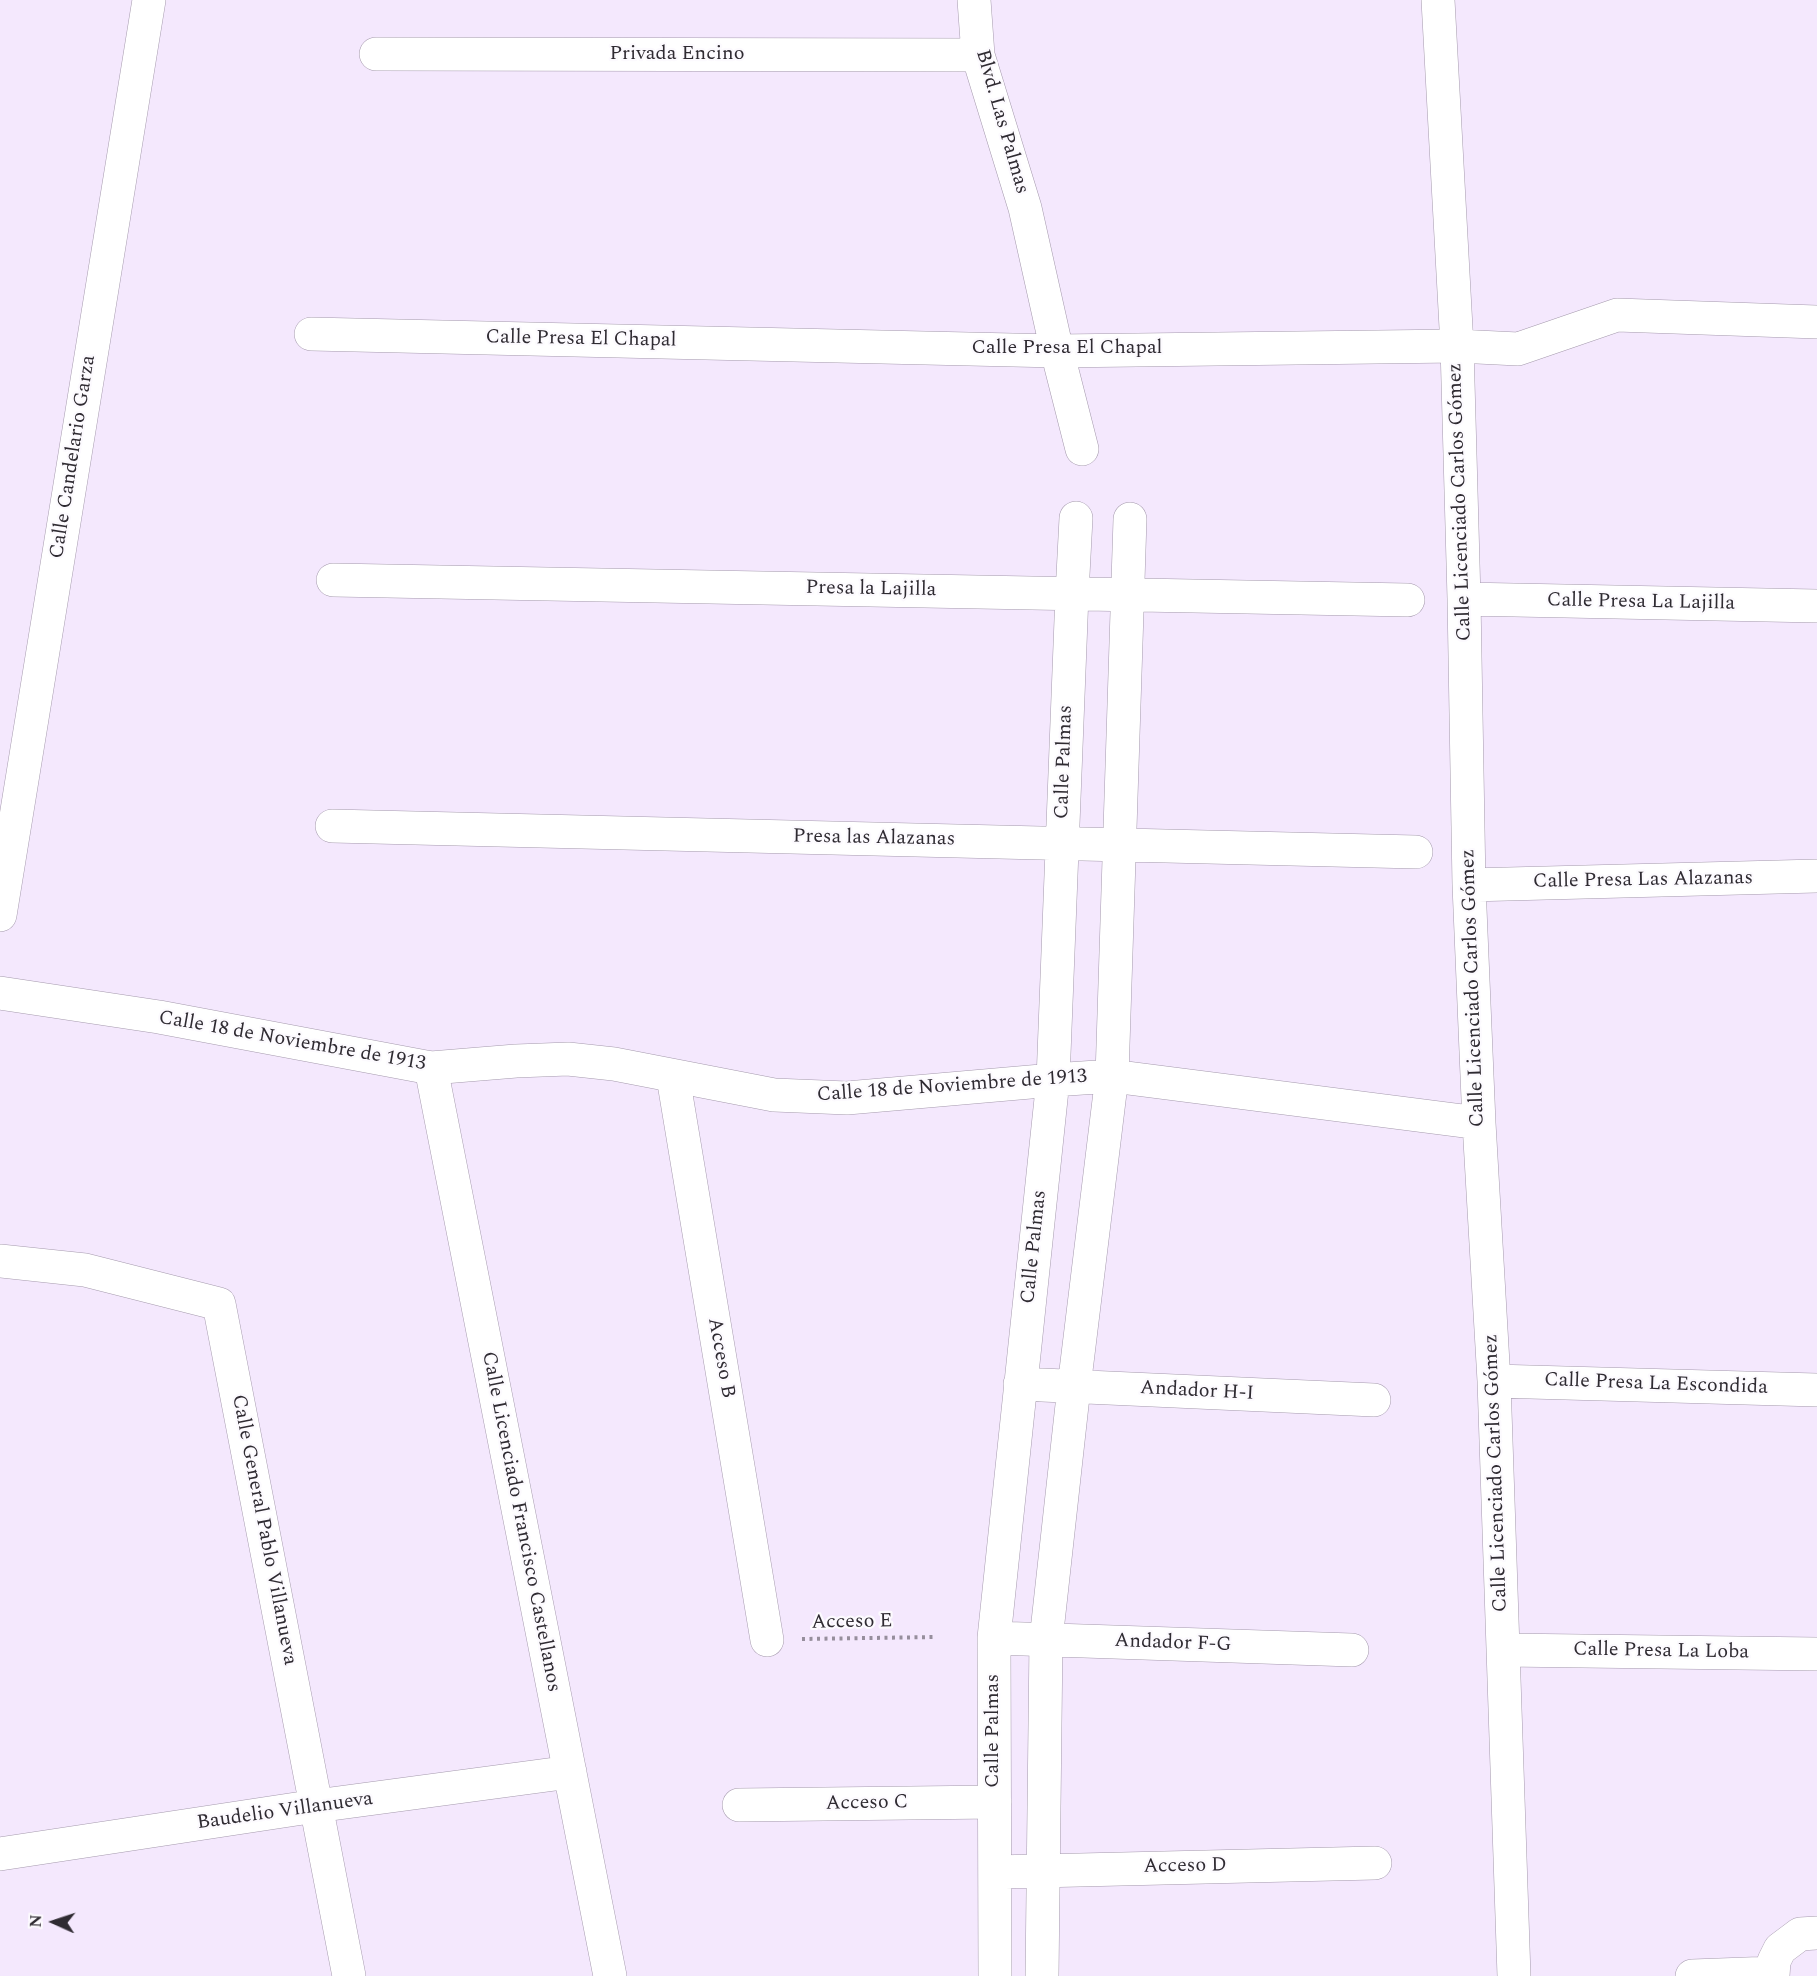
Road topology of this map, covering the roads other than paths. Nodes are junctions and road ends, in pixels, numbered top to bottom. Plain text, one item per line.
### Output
1 (149, 0) edge
2 (974, 0) edge
3 (1438, 0) edge
4 (376, 54) dead end
5 (978, 55) junction
6 (1817, 322) edge
7 (311, 334) dead end
8 (1457, 346) junction
9 (1057, 351) junction
10 (1082, 448) dead end
11 (1076, 518) dead end
12 (1130, 519) dead end
13 (333, 580) dead end
14 (1072, 594) junction
15 (1129, 595) junction
16 (1464, 599) junction
17 (1408, 600) dead end
18 (1817, 606) edge
19 (332, 826) dead end
20 (1062, 843) junction
21 (1119, 845) junction
22 (1416, 852) dead end
23 (1817, 876) edge
24 (1469, 885) junction
25 (0, 915) edge
26 (0, 993) edge
27 (431, 1068) junction
28 (1112, 1076) junction
29 (673, 1077) junction
30 (1053, 1080) junction
31 (1479, 1123) junction
32 (0, 1261) edge
33 (1494, 1381) junction
34 (1020, 1384) junction
35 (1074, 1387) junction
36 (1817, 1390) edge
37 (1374, 1400) dead end
38 (993, 1638) junction
39 (767, 1640) road end
40 (1046, 1640) junction
41 (1352, 1650) dead end
42 (1504, 1650) junction
43 (1817, 1654) edge
44 (570, 1772) junction
45 (995, 1802) junction
46 (739, 1805) dead end
47 (316, 1806) junction
48 (0, 1854) edge
49 (1375, 1863) dead end
50 (1043, 1870) junction
51 (995, 1872) junction
52 (1817, 1933) edge
53 (1773, 1975) edge
54 (349, 1976) edge
55 (610, 1976) edge
56 (995, 1976) edge
57 (1042, 1976) edge
58 (1514, 1976) edge
59 (1692, 1976) edge

1 - 25 street, Calle Candelario Garza
2 - 5 street, Blvd. Las Palmas
3 - 8 street, Calle Licenciado Carlos Gómez
4 - 5 street, Privada Encino
5 - 9 street, Blvd. Las Palmas
6 - 8 street, Calle Presa El Chapal
7 - 9 street, Calle Presa El Chapal
8 - 9 street, Calle Presa El Chapal
8 - 16 street, Calle Licenciado Carlos Gómez
9 - 10 street
11 - 14 street, Calle Palmas
12 - 15 street
13 - 14 street, Presa la Lajilla
14 - 15 street, Presa la Lajilla
14 - 20 street, Calle Palmas
15 - 17 street, Presa la Lajilla
15 - 21 street
16 - 18 street, Calle Presa La Lajilla
16 - 24 street, Calle Licenciado Carlos Gómez
19 - 20 street, Presa las Alazanas
20 - 21 street, Presa las Alazanas
20 - 30 street, Calle Palmas
21 - 22 street, Presa las Alazanas
21 - 28 street
23 - 24 street, Calle Presa Las Alazanas
24 - 31 street, Calle Licenciado Carlos Gómez
26 - 27 street, Calle 18 de Noviembre de 1913
27 - 29 street, Calle 18 de Noviembre de 1913
27 - 44 street, Calle Licenciado Francisco Castellanos
28 - 30 street, Calle 18 de Noviembre de 1913
28 - 31 street, Calle 18 de Noviembre de 1913
28 - 35 street
29 - 30 street, Calle 18 de Noviembre de 1913
29 - 39 street, Acceso B
30 - 34 street, Calle Palmas
31 - 33 street, Calle Licenciado Carlos Gómez
32 - 47 street, Calle General Pablo Villanueva
33 - 36 street, Calle Presa La Escondida
33 - 42 street, Calle Licenciado Carlos Gómez
34 - 35 street, Andador H-I
34 - 38 street, Calle Palmas
35 - 37 street, Andador H-I
35 - 40 street
38 - 40 street, Andador F-G
38 - 45 street, Calle Palmas
40 - 41 street, Andador F-G
40 - 50 street
42 - 43 street, Calle Presa La Loba
42 - 58 street, Calle Licenciado Carlos Gómez
44 - 47 street, Baudelio Villanueva
44 - 55 street, Calle Licenciado Francisco Castellanos
45 - 46 street, Acceso C
45 - 51 street, Calle Palmas
47 - 48 street, Baudelio Villanueva
47 - 54 street, Calle General Pablo Villanueva
49 - 50 street, Acceso D
50 - 51 street, Acceso D
50 - 57 street
51 - 56 street, Calle Palmas
52 - 53 street
53 - 59 street

